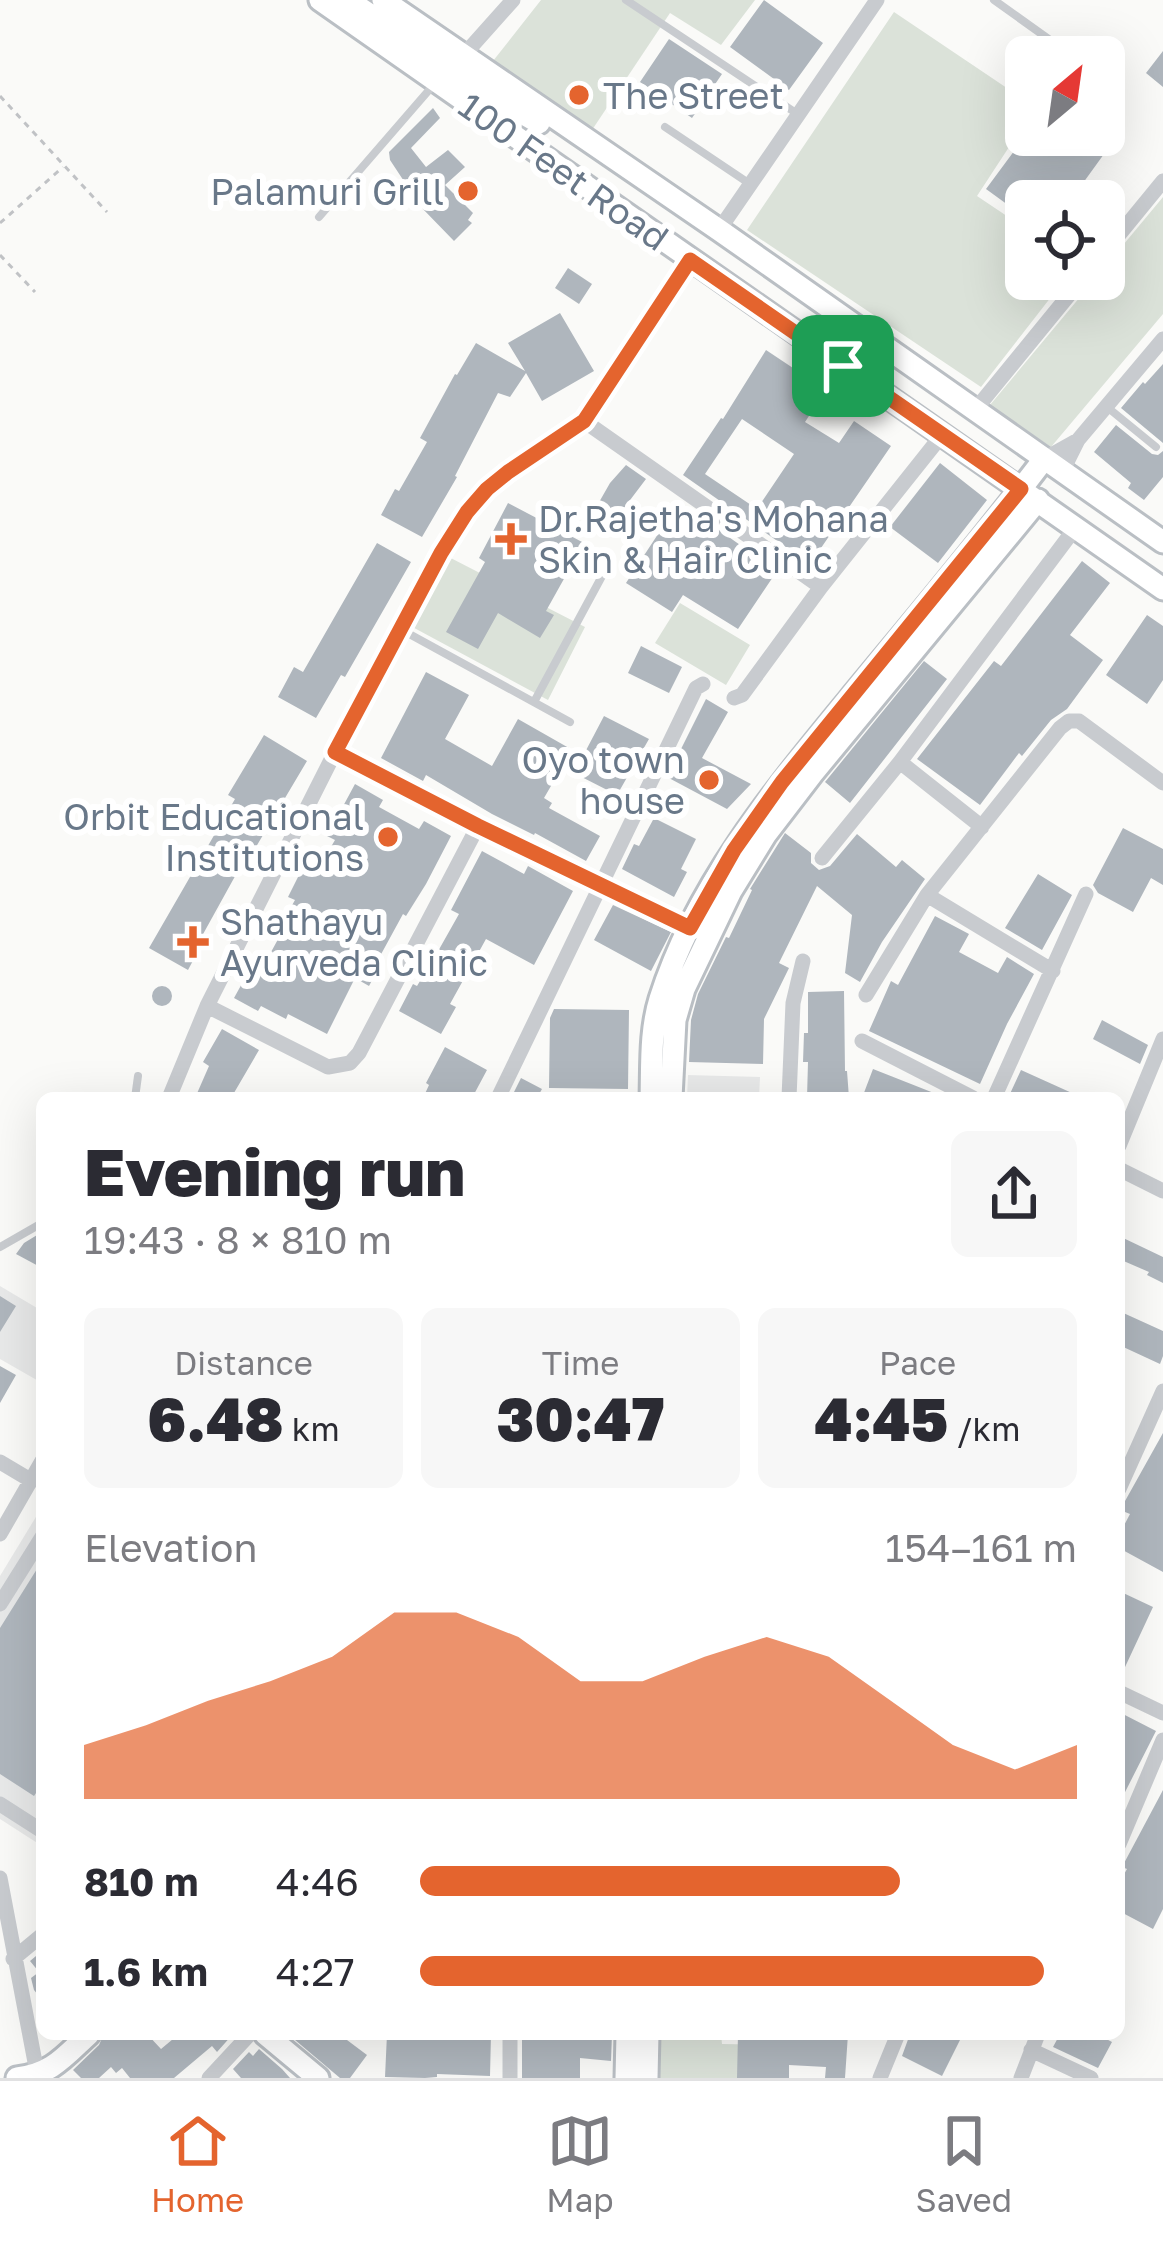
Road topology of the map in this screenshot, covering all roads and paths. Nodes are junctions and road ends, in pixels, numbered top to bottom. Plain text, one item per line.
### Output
1 (320, 0) edge
2 (348, 0) edge
3 (383, 0) edge
4 (513, 0) edge
5 (626, 0) edge
6 (994, 0) edge
7 (871, 2) edge
8 (1044, 36) edge
9 (463, 56) junction
10 (437, 81) junction
11 (0, 96) edge
12 (799, 115) junction
13 (665, 127) dead end
14 (65, 166) junction
15 (630, 171) junction
16 (1163, 181) edge
17 (751, 185) junction
18 (107, 212) dead end
19 (319, 217) dead end
20 (0, 223) edge
21 (1125, 227) edge
22 (719, 230) junction
23 (0, 255) edge
24 (690, 260) junction
25 (35, 292) dead end
26 (1065, 300) edge
27 (867, 334) junction
28 (1163, 339) edge
29 (843, 366) junction
30 (1106, 406) junction
31 (975, 410) junction
32 (584, 421) junction
33 (942, 434) junction
34 (1156, 447) dead end
35 (1053, 465) junction
36 (1030, 495) junction
37 (1076, 527) junction
38 (1163, 542) edge
39 (608, 565) dead end
40 (821, 587) junction
41 (1163, 589) edge
42 (402, 630) junction
43 (703, 684) dead end
44 (734, 698) dead end
45 (534, 702) junction
46 (570, 722) dead end
47 (335, 752) junction
48 (900, 761) junction
49 (1163, 783) edge
50 (478, 826) junction
51 (982, 827) junction
52 (822, 858) dead end
53 (600, 884) junction
54 (1086, 894) dead end
55 (927, 895) junction
56 (699, 932) junction
57 (802, 961) dead end
58 (1053, 970) junction
59 (866, 995) dead end
60 (207, 1006) junction
61 (1163, 1039) edge
62 (862, 1041) dead end
63 (138, 1076) dead end
64 (136, 1092) edge
65 (171, 1092) edge
66 (501, 1092) edge
67 (651, 1092) edge
68 (671, 1092) edge
69 (789, 1092) edge
70 (961, 1092) edge
71 (997, 1092) edge
72 (1125, 1131) edge
73 (1125, 1172) edge
74 (1163, 1191) edge
75 (36, 1226) edge
76 (0, 1247) edge
77 (1163, 1391) edge
78 (0, 1462) edge
79 (36, 1473) edge
80 (1125, 1476) edge
81 (32, 1481) junction
82 (0, 1534) edge
83 (36, 1547) edge
84 (0, 1604) edge
85 (1125, 1695) edge
86 (1163, 1713) edge
87 (1163, 1740) edge
88 (0, 1804) edge
89 (36, 1827) edge
90 (1125, 1830) edge
91 (0, 1878) edge
92 (36, 1940) edge
93 (14, 1959) junction
94 (82, 2040) edge
95 (244, 2040) edge
96 (272, 2040) edge
97 (510, 2040) edge
98 (627, 2040) edge
99 (648, 2040) edge
100 (896, 2040) edge
101 (1035, 2042) edge
102 (41, 2076) edge
103 (209, 2078) edge
104 (318, 2078) edge
105 (510, 2078) edge
106 (626, 2078) edge
107 (647, 2078) edge
108 (880, 2078) edge
109 (1021, 2078) edge
110 (1091, 2078) edge

1 - 10 main road, 100 Feet Road
2 - 15 main road
3 - 9 main road, 100 Feet Road
4 - 9 street
5 - 12 lane
6 - 8 lane
7 - 12 street
9 - 15 main road, 100 Feet Road
10 - 19 lane
10 - 24 main road, 100 Feet Road
11 - 14 path
12 - 17 street
13 - 17 lane
14 - 18 path
14 - 20 path
15 - 22 main road, 100 Feet Road
16 - 21 street
17 - 22 street
22 - 27 main road, 100 Feet Road
23 - 25 path
24 - 29 main road, 100 Feet Road
24 - 32 street
26 - 31 street
27 - 29 main road
27 - 31 main road, 100 Feet Road
28 - 30 street
29 - 33 main road, 100 Feet Road
30 - 34 lane
30 - 35 street
31 - 35 main road, 100 Feet Road
32 - 40 street
32 - 42 street
33 - 36 main road, 100 Feet Road
33 - 40 street
35 - 36 main road
35 - 38 main road, 100 Feet Road
36 - 37 main road, 100 Feet Road
36 - 56 main road
37 - 41 main road, 100 Feet Road
37 - 48 street
39 - 45 lane
40 - 44 street
42 - 45 lane
42 - 47 street
43 - 53 street
45 - 46 lane
47 - 50 street
47 - 60 street
48 - 51 street
48 - 52 street
49 - 51 street
50 - 53 street
50 - 60 street
51 - 55 street
53 - 56 street
53 - 66 street
54 - 58 street
55 - 58 street
55 - 59 street
56 - 67 main road
56 - 68 main road
57 - 69 street
58 - 71 street
60 - 65 street
61 - 72 street
62 - 70 street
63 - 64 lane
73 - 74 street
75 - 76 lane
77 - 80 street
78 - 81 street
79 - 81 street
81 - 82 street
83 - 84 street
85 - 86 street
87 - 90 street
88 - 89 street
91 - 93 street
92 - 93 street
93 - 102 street
94 - 102 main road
95 - 103 street
96 - 104 main road
97 - 105 street
98 - 106 main road
99 - 107 main road
100 - 108 street
101 - 109 street
101 - 110 street

